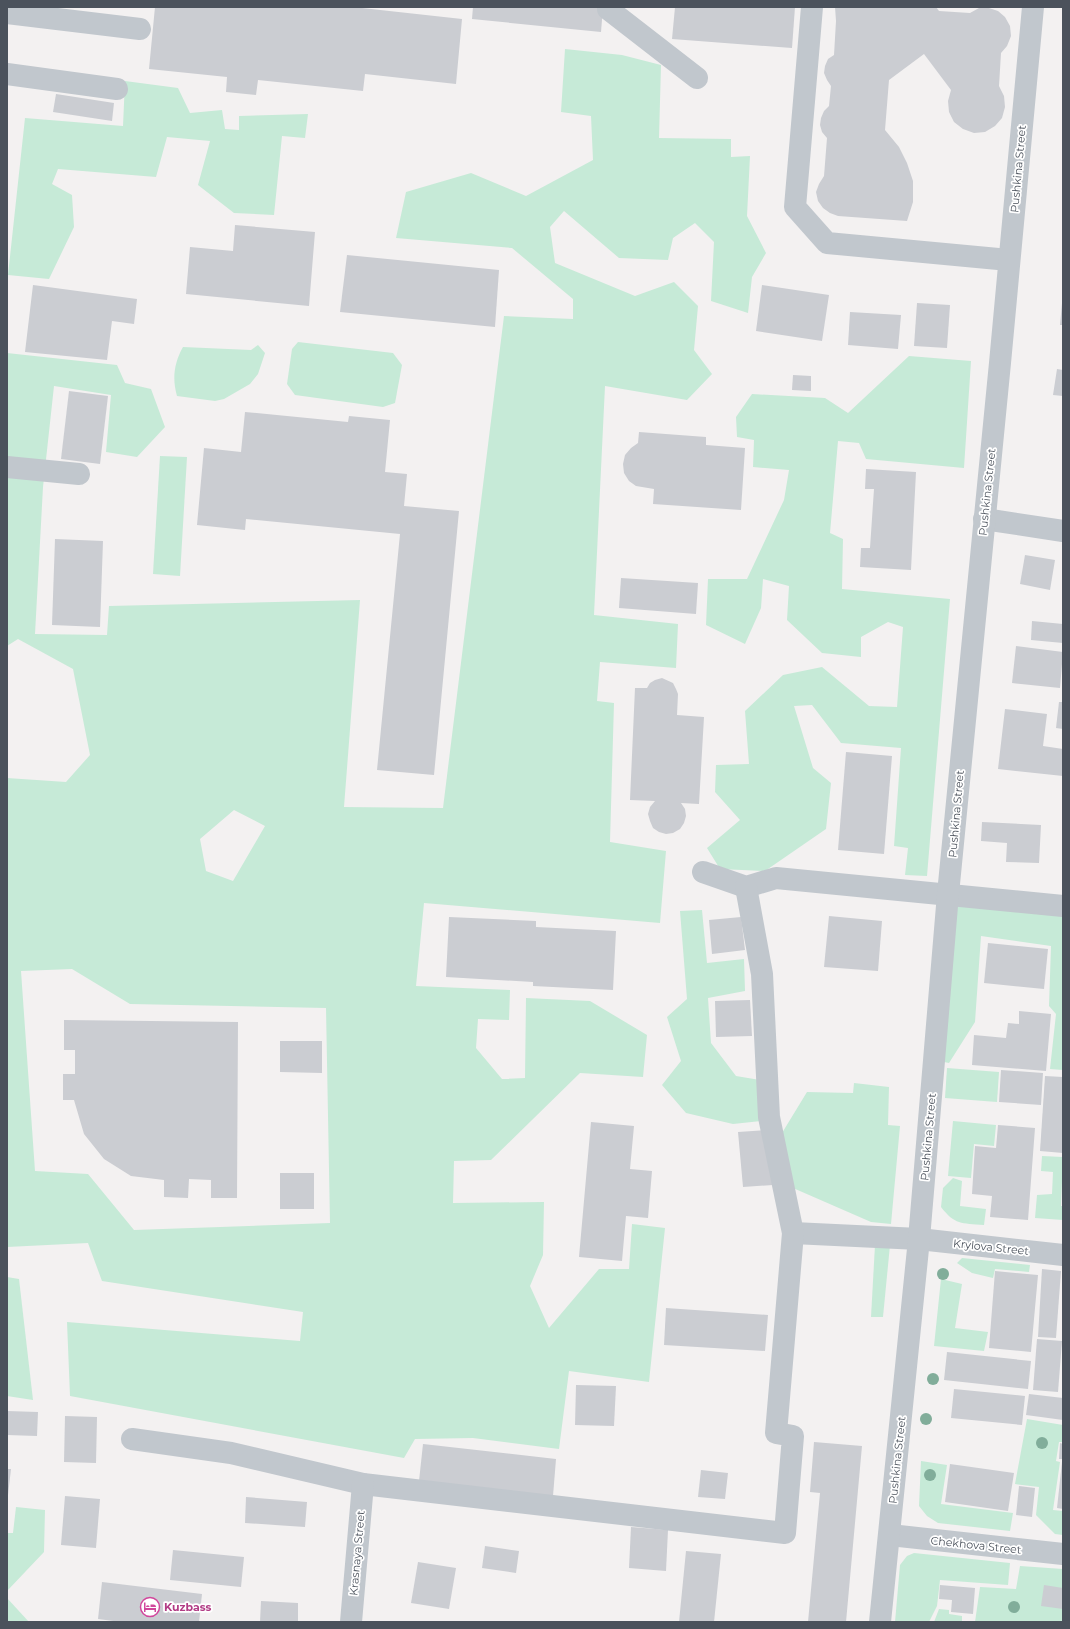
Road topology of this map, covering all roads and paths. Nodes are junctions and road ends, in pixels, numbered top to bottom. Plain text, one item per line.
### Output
1 (608, 7) edge
2 (812, 7) edge
3 (1033, 7) edge
4 (7, 13) edge
5 (140, 29) dead end
6 (7, 74) edge
7 (697, 78) dead end
8 (117, 89) dead end
9 (1009, 260) junction
10 (7, 467) edge
11 (79, 474) dead end
12 (984, 519) junction
13 (1063, 530) edge
14 (703, 872) dead end
15 (746, 887) junction
16 (948, 894) junction
17 (1063, 906) edge
18 (793, 1233) junction
19 (919, 1239) junction
20 (1063, 1255) edge
21 (132, 1439) dead end
22 (363, 1484) junction
23 (890, 1535) junction
24 (1063, 1554) edge
25 (351, 1622) edge
26 (880, 1622) edge

1 - 7 street
2 - 9 street
3 - 9 street, Pushkina Street
4 - 5 street
6 - 8 street
9 - 12 street, Pushkina Street
10 - 11 street
12 - 13 street
12 - 16 street, Pushkina Street
14 - 15 street
15 - 16 street
15 - 18 street
16 - 17 street
16 - 19 street, Pushkina Street
18 - 19 street, Krylova Street
18 - 22 street
19 - 20 street, Krylova Street
19 - 23 street, Pushkina Street
21 - 22 street
22 - 25 street, Krasnaya Street
23 - 24 street, Chekhova Street
23 - 26 street, Pushkina Street

